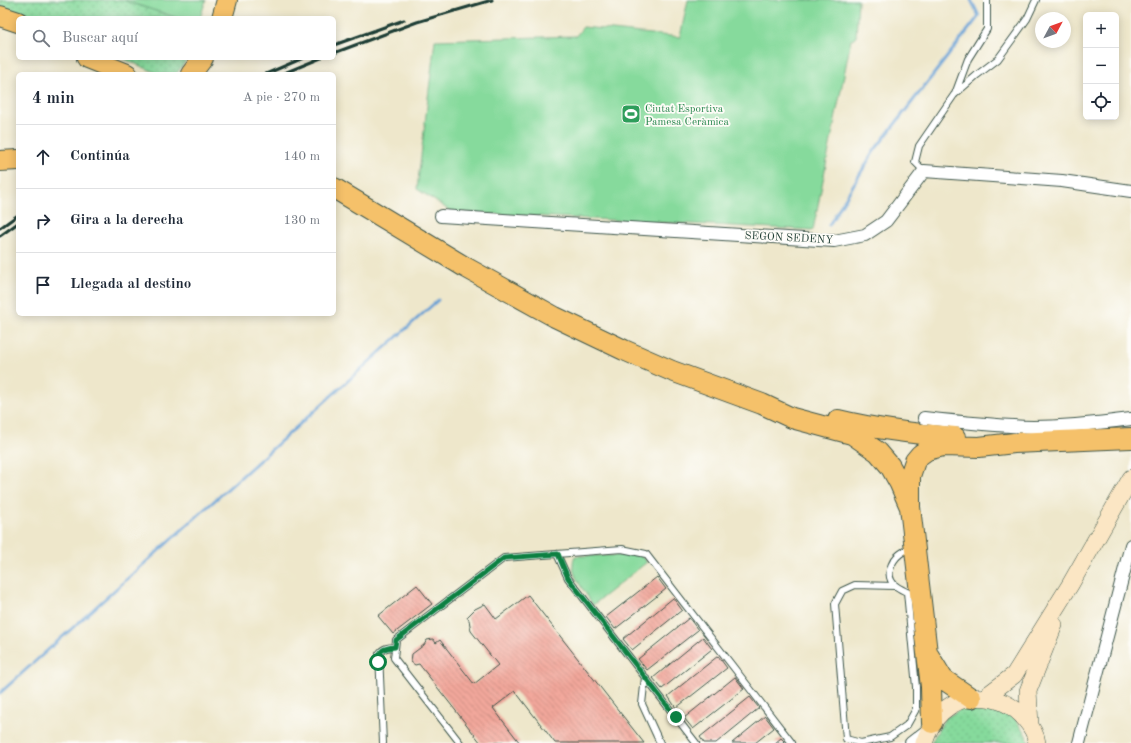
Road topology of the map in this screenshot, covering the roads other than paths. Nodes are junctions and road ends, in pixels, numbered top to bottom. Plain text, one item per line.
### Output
1 (227, 0) edge
2 (987, 0) edge
3 (1036, 0) edge
4 (0, 16) edge
5 (223, 16) edge
6 (16, 21) edge
7 (0, 27) edge
8 (16, 32) edge
9 (92, 60) edge
10 (108, 60) edge
11 (201, 60) edge
12 (122, 72) edge
13 (131, 72) edge
14 (192, 72) edge
15 (954, 95) junction
16 (16, 160) edge
17 (0, 161) edge
18 (924, 171) junction
19 (336, 189) edge
20 (1131, 191) edge
21 (441, 216) dead end
22 (762, 404) junction
23 (924, 418) dead end
24 (1131, 419) edge
25 (1131, 438) edge
26 (1014, 443) junction
27 (1131, 478) edge
28 (910, 507) junction
29 (914, 545) junction
30 (1131, 545) edge
31 (558, 554) junction
32 (1070, 585) junction
33 (895, 586) junction
34 (914, 596) junction
35 (395, 647) junction
36 (926, 651) junction
37 (645, 677) junction
38 (978, 698) junction
39 (1030, 725) junction
40 (929, 731) edge
41 (383, 743) edge
42 (460, 743) edge
43 (660, 743) edge
44 (696, 743) edge
45 (792, 743) edge
46 (911, 743) edge
47 (1037, 743) edge
48 (1079, 743) edge

1 - 5 highway
2 - 15 lane
3 - 15 lane
4 - 6 highway
7 - 8 highway
9 - 12 highway
10 - 13 highway
11 - 14 highway
15 - 18 lane
16 - 17 highway
18 - 20 street
18 - 21 street, SEGON SEDENY
19 - 22 highway
22 - 26 highway
22 - 28 highway
23 - 24 street
25 - 26 highway
26 - 28 highway
27 - 32 main road
28 - 29 highway
29 - 33 lane
29 - 34 highway
30 - 48 street
31 - 35 lane
31 - 37 lane
31 - 45 lane
32 - 38 main road
32 - 39 main road
33 - 34 lane
33 - 34 lane
34 - 36 highway
35 - 41 lane
35 - 42 lane
36 - 38 highway
36 - 40 highway
37 - 43 lane
37 - 44 lane
38 - 39 main road
38 - 40 main road
39 - 47 main road
40 - 46 street

